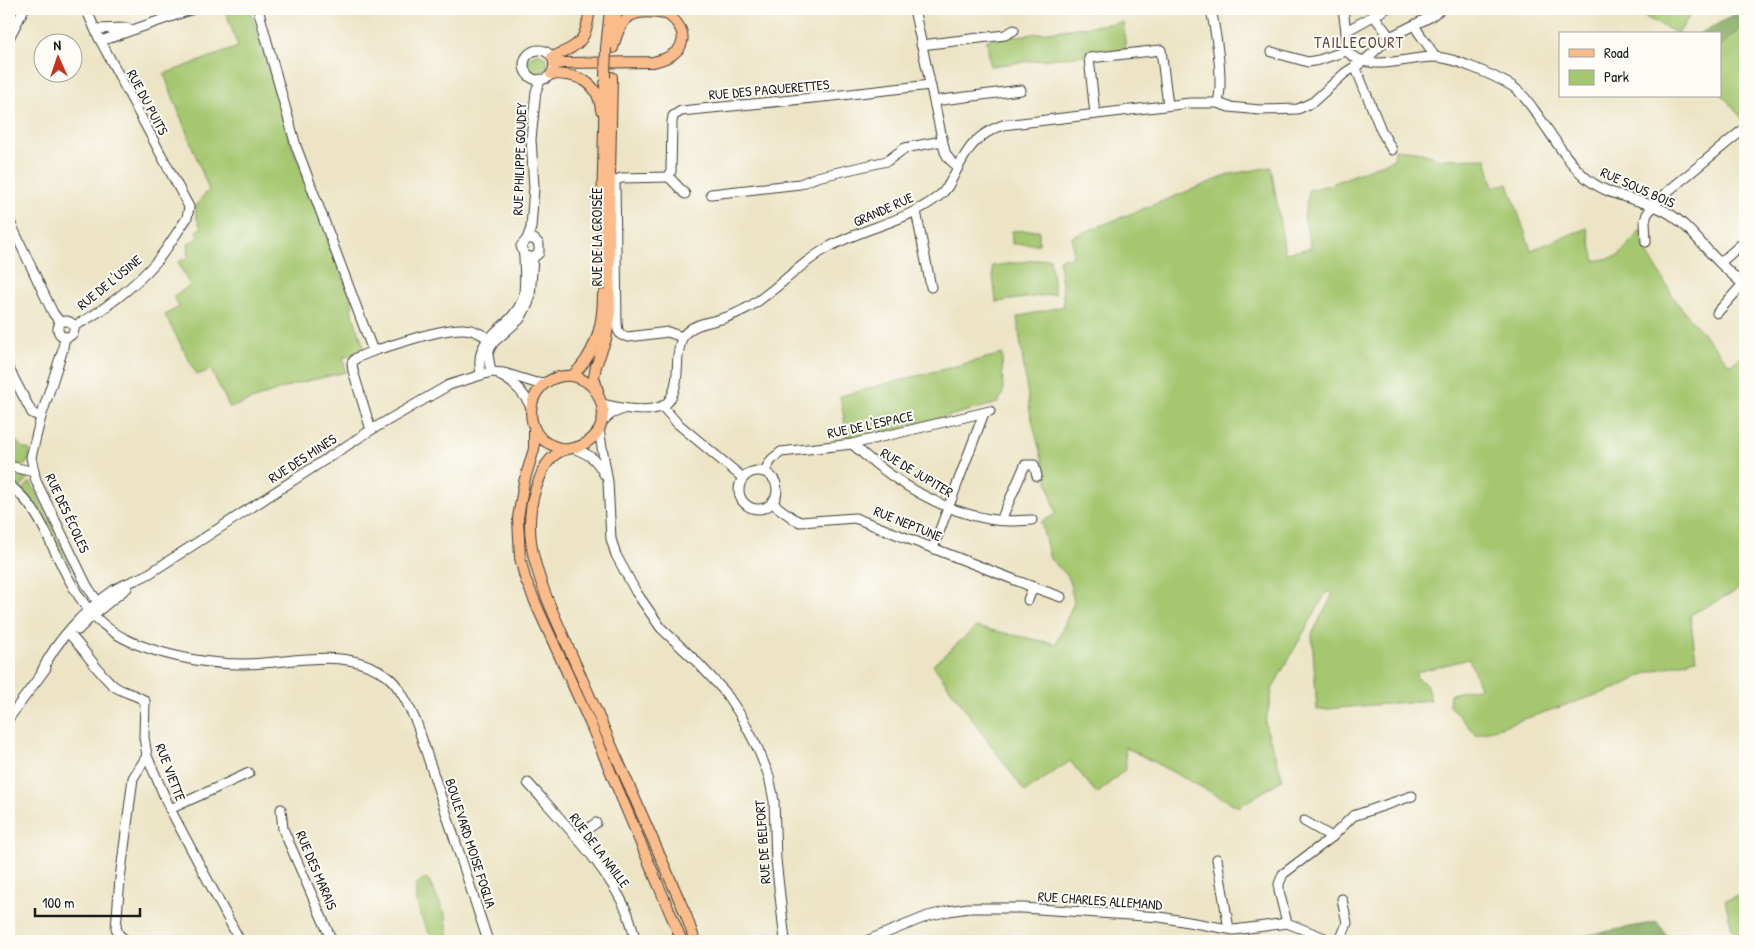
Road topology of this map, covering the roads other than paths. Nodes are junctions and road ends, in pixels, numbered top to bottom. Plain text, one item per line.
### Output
1 (24, 9) edge
2 (86, 9) edge
3 (192, 9) edge
4 (258, 9) edge
5 (590, 9) edge
6 (610, 9) edge
7 (617, 9) edge
8 (658, 9) edge
9 (914, 9) edge
10 (1210, 9) edge
11 (1344, 9) edge
12 (1386, 9) edge
13 (1441, 9) edge
14 (670, 15) junction
15 (1374, 16) junction
16 (1415, 26) junction
17 (137, 28) junction
18 (95, 29) junction
19 (1014, 30) dead end
20 (1346, 31) junction
21 (1390, 37) junction
22 (9, 38) edge
23 (101, 41) junction
24 (921, 46) junction
25 (609, 48) junction
26 (1346, 51) junction
27 (1272, 52) dead end
28 (1434, 57) junction
29 (1364, 61) junction
30 (552, 65) junction
31 (1355, 66) junction
32 (531, 77) junction
33 (609, 77) junction
34 (541, 79) junction
35 (930, 85) junction
36 (536, 90) junction
37 (1021, 90) dead end
38 (934, 101) junction
39 (1218, 103) junction
40 (1168, 105) junction
41 (1095, 114) junction
42 (1745, 128) edge
43 (604, 130) junction
44 (942, 141) junction
45 (1392, 150) dead end
46 (958, 168) junction
47 (669, 177) junction
48 (685, 194) dead end
49 (711, 194) dead end
50 (189, 207) joint
51 (1653, 207) junction
52 (916, 211) junction
53 (9, 220) edge
54 (530, 239) junction
55 (1745, 241) edge
56 (1646, 242) dead end
57 (528, 256) junction
58 (1720, 263) junction
59 (1744, 285) edge
60 (930, 287) dead end
61 (1717, 313) dead end
62 (60, 322) junction
63 (74, 326) junction
64 (65, 337) junction
65 (682, 337) junction
66 (488, 340) junction
67 (374, 351) junction
68 (9, 370) edge
69 (491, 372) junction
70 (481, 374) junction
71 (572, 376) junction
72 (548, 382) junction
73 (601, 399) junction
74 (531, 407) junction
75 (663, 407) junction
76 (624, 409) junction
77 (41, 417) junction
78 (601, 426) junction
79 (534, 428) junction
80 (370, 430) junction
81 (852, 444) junction
82 (568, 449) junction
83 (9, 466) edge
84 (34, 472) junction
85 (764, 472) junction
86 (1037, 476) dead end
87 (743, 478) junction
88 (608, 482) junction
89 (9, 485) edge
90 (772, 503) junction
91 (948, 508) junction
92 (1001, 520) junction
93 (1032, 520) dead end
94 (932, 548) junction
95 (1033, 587) junction
96 (1061, 597) dead end
97 (1028, 600) dead end
98 (100, 605) junction
99 (90, 613) junction
100 (70, 635) junction
101 (9, 718) edge
102 (147, 756) junction
103 (249, 773) dead end
104 (528, 783) dead end
105 (1412, 796) dead end
106 (170, 809) junction
107 (281, 809) dead end
108 (1304, 821) dead end
109 (596, 823) dead end
110 (576, 837) junction
111 (1332, 837) junction
112 (1217, 860) dead end
113 (1342, 899) dead end
114 (1287, 923) junction
115 (1229, 929) junction
116 (880, 938) edge
117 (128, 941) edge
118 (240, 941) edge
119 (332, 941) edge
120 (488, 941) edge
121 (636, 941) edge
122 (682, 941) edge
123 (695, 941) edge
124 (785, 941) edge
125 (866, 941) edge
126 (1332, 941) edge
127 (1340, 941) edge

1 - 22 street
2 - 18 street, RUE DU PUITS
3 - 17 street
4 - 67 street
5 - 30 main road
6 - 25 main road
7 - 25 main road
8 - 14 main road
9 - 24 street
10 - 39 street
11 - 20 street
12 - 15 street
13 - 16 street, GRANDE RUE
14 - 25 main road
14 - 30 main road
15 - 20 street
15 - 21 street
16 - 21 street, GRANDE RUE
16 - 28 street
17 - 18 street
17 - 23 street
18 - 23 street, RUE DU PUITS
19 - 24 street
20 - 26 street
21 - 29 street, GRANDE RUE
23 - 50 street, RUE DU PUITS
24 - 35 street
25 - 33 main road, bridge
26 - 27 street
26 - 29 street
28 - 29 street, RUE SOUS BOIS
28 - 51 street, RUE SOUS BOIS
29 - 31 street, GRANDE RUE
30 - 32 street
30 - 34 street
30 - 43 main road
31 - 39 street, GRANDE RUE
31 - 45 street
32 - 34 street
32 - 36 street, RUE PHILIPPE GOUDEY
33 - 43 main road
33 - 73 main road, RUE DE LA CROISÉE
34 - 36 street, RUE PHILIPPE GOUDEY
35 - 38 street
35 - 47 street, RUE DES PAQUERETTES
36 - 54 street, RUE PHILIPPE GOUDEY
37 - 38 street
38 - 44 street
39 - 40 street, GRANDE RUE
40 - 41 street, GRANDE RUE
40 - 41 street
41 - 46 street, GRANDE RUE
42 - 51 street
43 - 71 main road
44 - 46 street
44 - 49 street
46 - 52 street, GRANDE RUE
47 - 48 street
47 - 65 street
50 - 63 street, RUE DE L'USINE
51 - 56 street
51 - 58 street, RUE SOUS BOIS
52 - 60 street
52 - 65 street, GRANDE RUE
53 - 62 street
54 - 57 street
54 - 57 street
55 - 58 street
57 - 66 street
57 - 69 street
58 - 59 street, RUE SOUS BOIS
59 - 61 street
62 - 63 street
62 - 64 street
63 - 64 street
64 - 77 street, RUE DES ÉCOLES
65 - 75 street
66 - 67 street
66 - 70 street
67 - 80 street
68 - 77 street
69 - 70 street, RUE DES MINES
69 - 72 street, RUE DES MINES
69 - 74 street
70 - 80 street, RUE DES MINES
71 - 72 main road
71 - 73 main road
72 - 74 main road
73 - 76 street
73 - 78 main road
74 - 79 main road
75 - 76 street
75 - 87 street
76 - 78 street
77 - 84 street, RUE DES ÉCOLES
78 - 82 main road
78 - 88 street
79 - 82 main road
79 - 122 main road
80 - 98 street, RUE DES MINES
81 - 85 street, RUE DE L'ESPACE
81 - 91 street, RUE DE JUPITER
81 - 91 street, RUE DE L'ESPACE
82 - 88 street
82 - 123 main road
83 - 84 street
84 - 98 street, RUE DES ÉCOLES
85 - 87 street
85 - 90 street
86 - 92 street
87 - 90 street
88 - 124 street, RUE DE BELFORT
89 - 99 street, BOULEVARD MOISE FOGLIA
90 - 94 street, RUE NEPTUNE
91 - 92 street, RUE DE JUPITER
91 - 94 street
92 - 93 street, RUE DE JUPITER
94 - 95 street, RUE NEPTUNE
95 - 96 street, RUE NEPTUNE
95 - 97 street
98 - 99 street, RUE DES MINES
99 - 100 street, RUE DES MINES
99 - 120 street, BOULEVARD MOISE FOGLIA
100 - 101 street, RUE DES MINES
100 - 102 street, RUE VIETTE
102 - 106 street, RUE VIETTE
102 - 117 street
103 - 106 street
104 - 110 street, RUE DE LA NAILLE
105 - 111 street
106 - 118 street, RUE VIETTE
107 - 119 street, RUE DES MARAIS
108 - 111 street
109 - 110 street
110 - 121 street, RUE DE LA NAILLE
111 - 114 street
112 - 115 street
113 - 127 street
114 - 115 street, RUE CHARLES ALLEMAND
114 - 126 street, RUE CHARLES ALLEMAND
115 - 116 street, RUE CHARLES ALLEMAND
116 - 125 street, RUE CHARLES ALLEMAND

